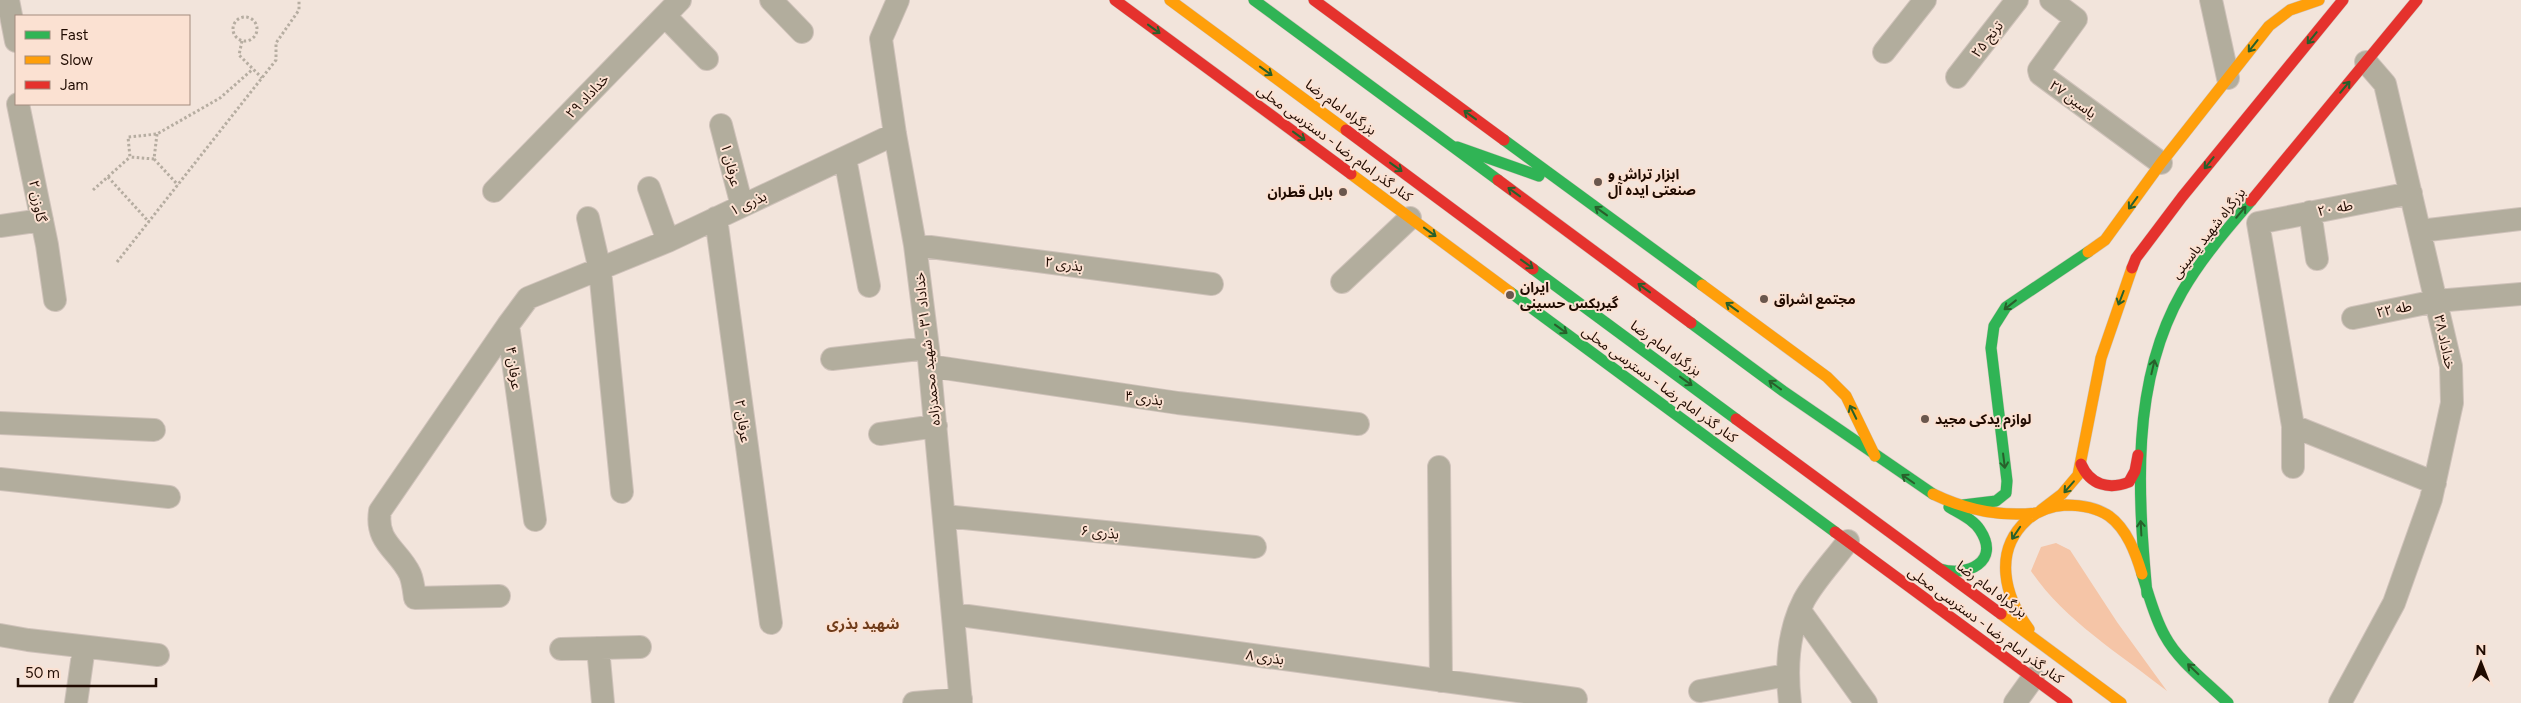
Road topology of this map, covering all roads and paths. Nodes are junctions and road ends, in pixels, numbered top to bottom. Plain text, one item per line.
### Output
1 (8, 0) edge
2 (299, 0) edge
3 (680, 0) edge
4 (771, 0) edge
5 (898, 0) edge
6 (1115, 0) edge
7 (1170, 0) edge
8 (1254, 0) edge
9 (1314, 0) edge
10 (1925, 0) edge
11 (2017, 0) edge
12 (2051, 0) edge
13 (2211, 0) edge
14 (2319, 0) edge
15 (2343, 0) edge
16 (2417, 0) edge
17 (664, 16) junction
18 (802, 32) dead end
19 (15, 36) edge
20 (242, 41) junction
21 (1230, 44) junction
22 (1884, 52) dead end
23 (706, 59) dead end
24 (2366, 62) junction
25 (253, 69) junction
26 (1250, 75) dead end
27 (1957, 77) dead end
28 (262, 78) junction
29 (2228, 78) junction
30 (1260, 90) dead end
31 (18, 105) edge
32 (1280, 121) junction
33 (721, 125) dead end
34 (157, 134) junction
35 (895, 134) junction
36 (1449, 144) junction
37 (130, 157) junction
38 (845, 158) junction
39 (154, 159) junction
40 (2161, 163) junction
41 (108, 177) junction
42 (178, 185) junction
43 (1567, 186) junction
44 (649, 188) dead end
45 (93, 190) dead end
46 (494, 191) dead end
47 (2411, 193) junction
48 (742, 206) junction
49 (2310, 212) junction
50 (588, 218) dead end
51 (716, 218) junction
52 (1410, 218) junction
53 (42, 220) junction
54 (2521, 220) edge
55 (149, 222) junction
56 (0, 226) edge
57 (2420, 231) junction
58 (668, 241) junction
59 (915, 245) junction
60 (2317, 259) dead end
61 (117, 262) dead end
62 (600, 270) junction
63 (1342, 282) dead end
64 (1212, 284) dead end
65 (869, 286) dead end
66 (2521, 294) edge
67 (55, 300) dead end
68 (2436, 301) junction
69 (2353, 318) dead end
70 (508, 325) junction
71 (1589, 350) junction
72 (1616, 356) dead end
73 (929, 357) junction
74 (832, 359) dead end
75 (1642, 362) dead end
76 (1669, 369) junction
77 (0, 423) edge
78 (1358, 424) dead end
79 (936, 426) junction
80 (2292, 426) junction
81 (154, 430) dead end
82 (880, 434) dead end
83 (2141, 444) junction
84 (1875, 456) junction
85 (2081, 464) junction
86 (1439, 467) dead end
87 (2292, 467) dead end
88 (0, 479) edge
89 (2435, 483) junction
90 (1924, 490) junction
91 (622, 492) dead end
92 (169, 497) dead end
93 (1962, 505) junction
94 (2039, 511) junction
95 (944, 516) junction
96 (535, 520) dead end
97 (1848, 541) junction
98 (1255, 547) dead end
99 (1940, 569) junction
100 (2147, 594) junction
101 (499, 596) dead end
102 (1800, 611) junction
103 (953, 614) junction
104 (771, 623) dead end
105 (0, 635) edge
106 (2042, 645) junction
107 (84, 647) junction
108 (640, 647) dead end
109 (598, 648) junction
110 (561, 649) dead end
111 (158, 655) dead end
112 (1787, 675) junction
113 (2033, 678) junction
114 (1441, 681) junction
115 (1700, 691) dead end
116 (1530, 698) edge
117 (1576, 699) dead end
118 (961, 701) edge
119 (76, 703) edge
120 (604, 703) edge
121 (914, 703) edge
122 (1790, 703) edge
123 (1866, 703) edge
124 (2015, 703) edge
125 (2067, 703) edge
126 (2120, 703) edge
127 (2228, 703) edge
128 (2340, 703) edge

1 - 19 street
2 - 28 path
3 - 17 street, خداداد ۲۹
4 - 18 street
5 - 35 street, خداداد ۳۱ - شهید محمدزاده
6 -> 32 main road, کنار گذر امام رضا - دسترسی محلی
7 - 21 main road, بزرگراه امام رضا
8 - 36 main road
43 -> 9 main road
10 - 22 street
11 - 27 street, ترنج ۲۵
12 - 40 street, یاسین ۲۷
13 - 29 street
14 -> 29 main road
15 -> 85 main road
16 - 24 main road, بزرگراه شهید یاسینی
17 - 23 street
17 - 46 street, خداداد ۲۹
20 - 20 path
20 - 25 path
21 - 26 main road
21 -> 76 main road, بزرگراه امام رضا
24 - 47 street, خداداد ۳۸
83 -> 24 main road, بزرگراه شهید یاسینی
25 - 28 path
25 - 34 path
28 - 42 path
29 - 40 main road
30 - 32 main road
31 - 53 street, گاوزن ۲
32 -> 52 main road, کنار گذر امام رضا - دسترسی محلی
33 - 48 street, عرفان ۱
34 - 37 path
34 - 39 path
35 - 38 street, بذری ۱
35 - 59 street, خداداد ۳۱ - شهید محمدزاده
36 - 43 main road
84 -> 36 main road
37 - 39 path
37 - 41 path
38 - 48 street, بذری ۱
38 - 65 street
39 - 42 path
40 -> 93 main road
41 - 45 path
41 - 55 path
42 - 55 path
84 -> 43 main road
44 - 58 street
47 - 49 street, طه ۲۰
47 - 57 street, خداداد ۳۸
48 - 51 street, بذری ۱
49 - 60 street
49 - 80 street, طه ۲۰
50 - 62 street
51 - 58 street, بذری ۱
51 - 104 street, عرفان ۲
52 - 63 street
52 -> 71 main road, کنار گذر امام رضا - دسترسی محلی
53 - 56 street
53 - 67 street, گاوزن ۲
54 - 57 street
55 - 61 path
57 - 68 street, خداداد ۳۸
58 - 62 street, بذری ۱
59 - 64 street, بذری ۲
59 - 73 street, خداداد ۳۱ - شهید محمدزاده
62 - 70 street
62 - 91 street
66 - 68 street, طه ۲۲
68 - 69 street, طه ۲۲
68 - 89 street, خداداد ۳۸
70 - 96 street, عرفان ۴
70 - 101 street
71 - 72 main road
71 - 97 main road, کنار گذر امام رضا - دسترسی محلی
73 - 74 street, بذری ۴
73 - 78 street, بذری ۴
73 - 79 street, خداداد ۳۱ - شهید محمدزاده
75 - 76 main road
76 -> 99 main road, بزرگراه امام رضا
77 - 81 street
79 - 82 street
79 - 95 street, خداداد ۳۱ - شهید محمدزاده
80 - 87 street
80 - 89 street
83 - 85 main road
100 -> 83 main road, بزرگراه شهید یاسینی
90 -> 84 main road
85 -> 94 main road
86 - 114 street
88 - 92 street
89 - 128 street, خداداد ۳۸
90 - 93 main road
90 - 99 main road
93 - 94 main road
94 - 100 main road
94 -> 106 main road
95 - 98 street, بذری ۶
95 - 103 street, خداداد ۳۱ - شهید محمدزاده
97 - 102 street
97 - 113 main road, کنار گذر امام رضا - دسترسی محلی
99 - 106 main road, بزرگراه امام رضا
127 -> 100 main road
102 - 112 street
102 - 123 street
103 - 114 street, بذری ۸
103 - 118 street, خداداد ۳۱ - شهید محمدزاده
105 - 107 street
106 - 126 main road, بزرگراه امام رضا
107 - 111 street
107 - 119 street
108 - 109 street
109 - 110 street
109 - 120 street
112 - 115 street
112 - 122 street
113 - 124 street
113 - 125 main road, کنار گذر امام رضا - دسترسی محلی
114 - 116 street, بذری ۸
116 - 117 street, بذری ۸
118 - 121 street

